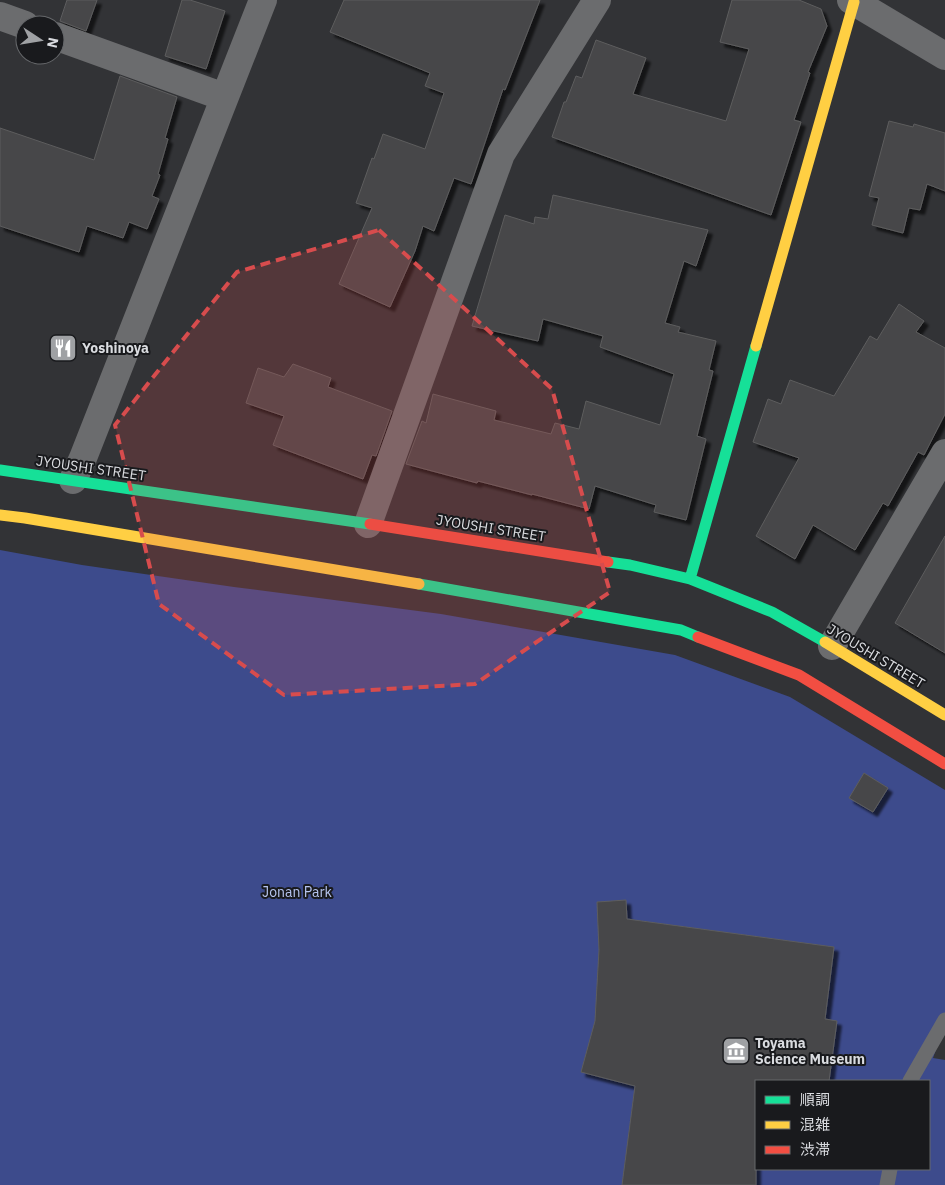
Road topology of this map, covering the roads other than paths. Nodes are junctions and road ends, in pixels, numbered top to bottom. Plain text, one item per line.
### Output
1 (262, 0) edge
2 (597, 0) edge
3 (852, 1) edge
4 (0, 16) edge
5 (15, 21) edge
6 (65, 40) edge
7 (945, 56) edge
8 (224, 97) junction
9 (945, 453) edge
10 (0, 470) edge
11 (73, 480) junction
12 (0, 515) edge
13 (368, 524) junction
14 (690, 579) junction
15 (832, 646) junction
16 (945, 715) edge
17 (945, 764) edge
18 (945, 1020) edge
19 (911, 1080) edge
20 (890, 1170) edge
21 (887, 1185) edge

1 - 8 street
2 - 13 street
3 - 7 street
3 - 14 main road
4 - 5 street
6 - 8 street
8 - 11 street
9 - 15 street
10 - 11 main road, JYOUSHI STREET
11 - 13 main road, JYOUSHI STREET
12 - 17 main road
13 - 14 main road, JYOUSHI STREET
14 - 15 main road, JYOUSHI STREET
15 - 16 main road, JYOUSHI STREET
18 - 19 lane
20 - 21 lane

